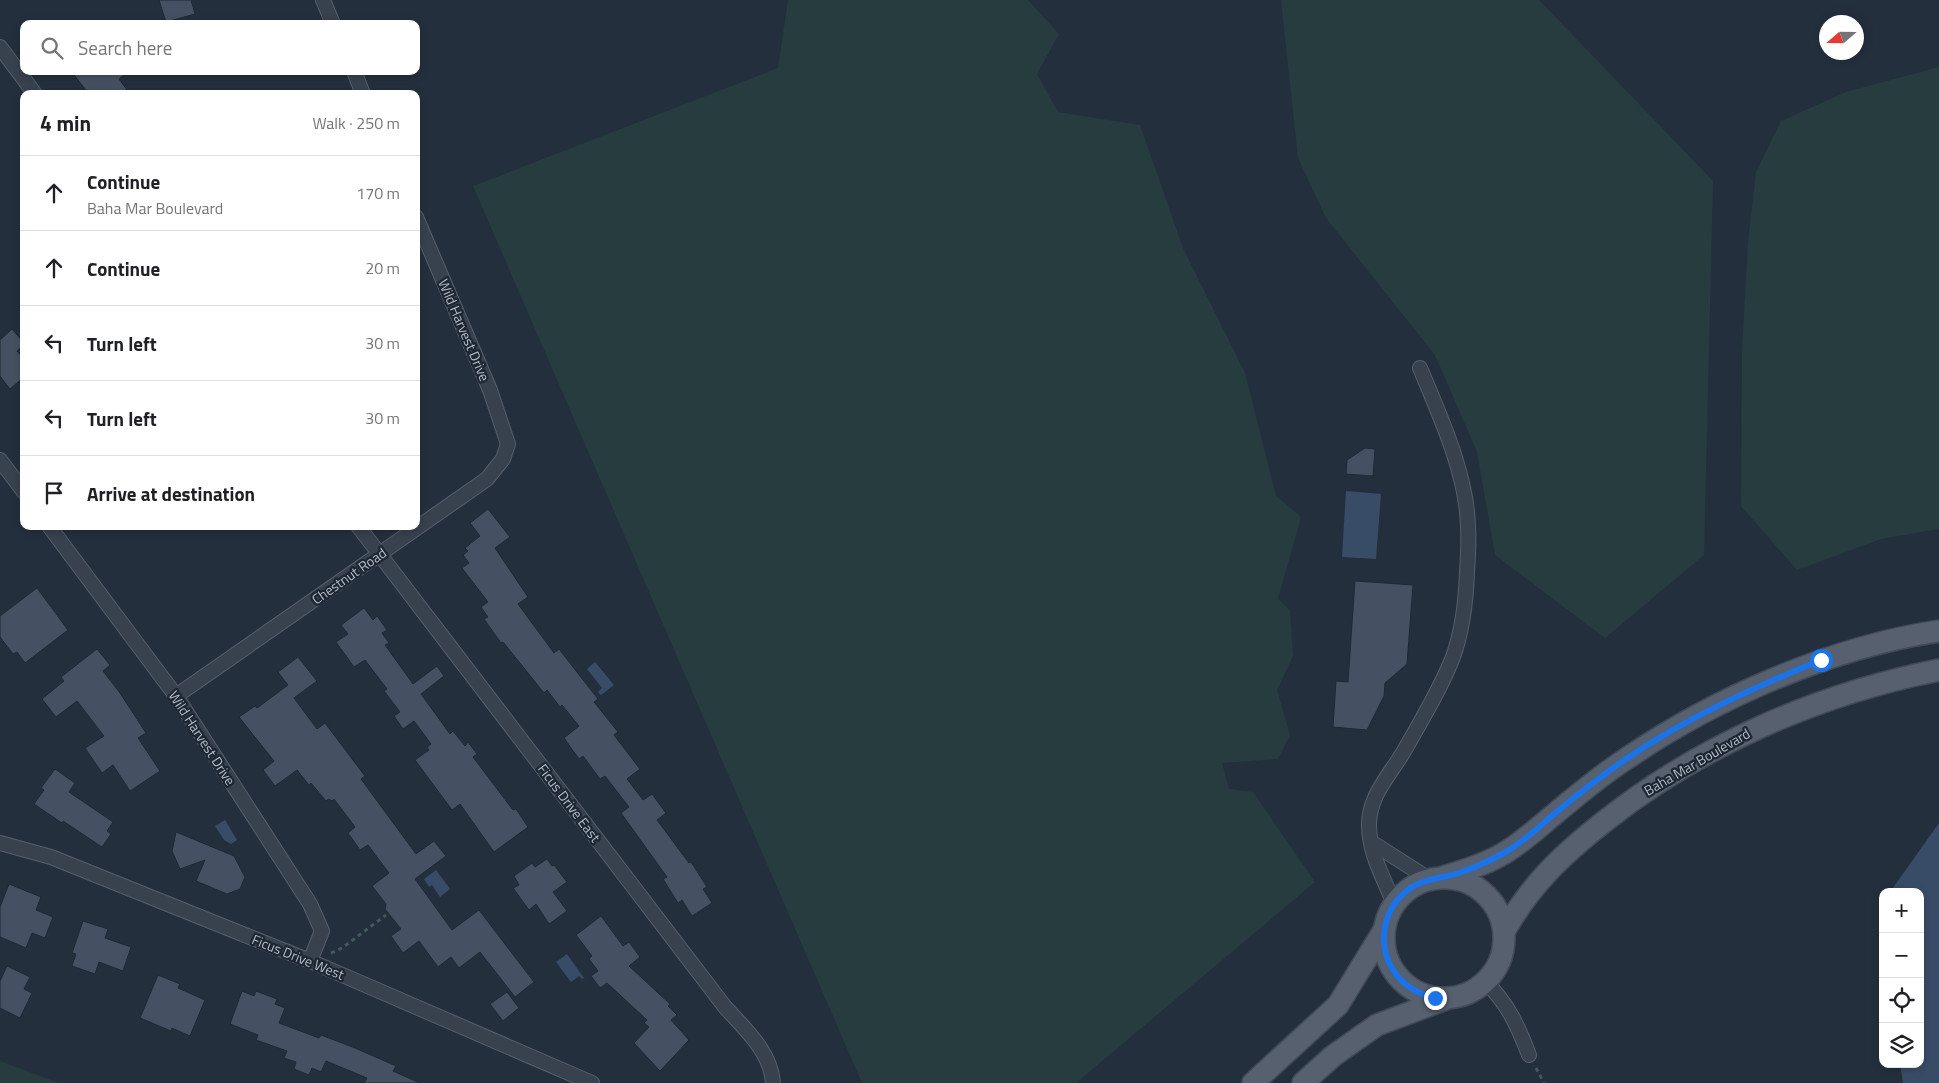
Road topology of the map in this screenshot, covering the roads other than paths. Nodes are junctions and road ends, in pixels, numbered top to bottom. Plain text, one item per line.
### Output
1 (323, 0) edge
2 (331, 20) edge
3 (0, 47) edge
4 (20, 74) edge
5 (21, 75) edge
6 (356, 75) edge
7 (32, 90) edge
8 (361, 90) edge
9 (420, 226) edge
10 (1420, 368) dead end
11 (508, 444) joint
12 (0, 460) edge
13 (20, 487) edge
14 (420, 526) edge
15 (52, 530) edge
16 (361, 530) edge
17 (414, 530) edge
18 (379, 554) junction
19 (1939, 631) edge
20 (1939, 670) edge
21 (176, 696) junction
22 (1371, 842) junction
23 (0, 844) edge
24 (1436, 878) junction
25 (1394, 904) junction
26 (1384, 930) junction
27 (1504, 932) junction
28 (310, 961) junction
29 (1485, 981) junction
30 (1448, 998) junction
31 (1530, 1055) dead end
32 (592, 1083) edge
33 (773, 1083) edge
34 (1253, 1083) edge
35 (1303, 1083) edge

1 - 2 street
3 - 4 street
5 - 7 street
6 - 8 street
9 - 11 street, Wild Harvest Drive
10 - 22 street
11 - 14 street, Chestnut Road
12 - 13 street
15 - 21 street, Wild Harvest Drive
16 - 18 street, Ficus Drive East
17 - 18 street, Chestnut Road
18 - 21 street, Chestnut Road
18 - 33 street, Ficus Drive East
19 - 24 main road
20 - 27 main road, Baha Mar Boulevard
21 - 28 street, Wild Harvest Drive
22 - 24 street
22 - 25 street
23 - 28 street, Ficus Drive West
24 - 25 main road
24 - 27 main road
25 - 26 main road
26 - 30 main road
26 - 34 main road
27 - 29 main road
28 - 32 street, Ficus Drive West
29 - 30 main road
29 - 31 street
30 - 35 main road

